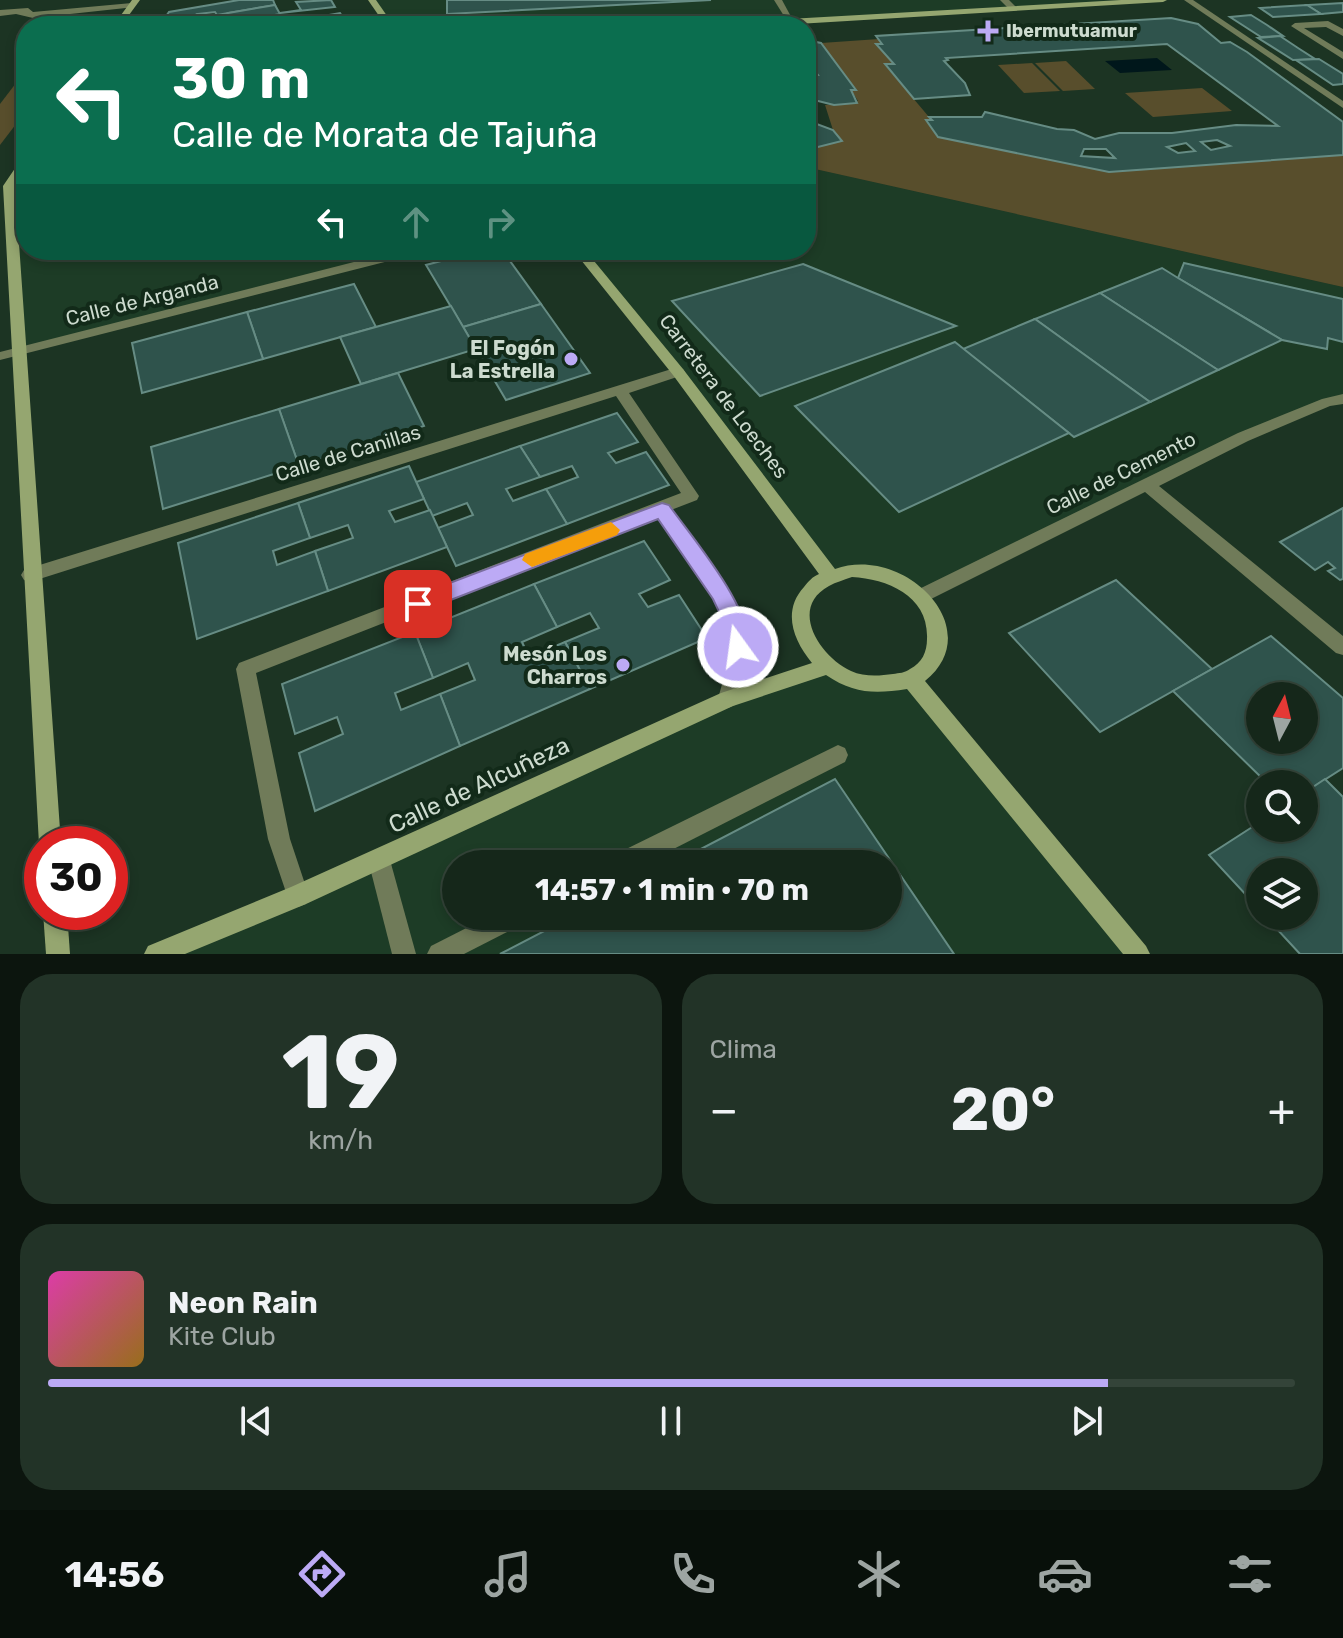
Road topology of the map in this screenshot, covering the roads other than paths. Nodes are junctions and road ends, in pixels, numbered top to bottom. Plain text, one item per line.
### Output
1 (372, 0) edge
2 (1004, 0) edge
3 (1163, 0) edge
4 (1188, 0) edge
5 (134, 3) edge
6 (1045, 3) edge
7 (1014, 9) junction
8 (0, 13) edge
9 (385, 16) edge
10 (816, 21) edge
11 (1343, 34) edge
12 (1313, 37) junction
13 (1343, 56) edge
14 (1343, 95) edge
15 (1330, 96) junction
16 (1343, 105) edge
17 (16, 175) edge
18 (377, 260) edge
19 (587, 260) edge
20 (18, 351) junction
21 (0, 356) edge
22 (678, 372) junction
23 (620, 391) junction
24 (1343, 399) edge
25 (1146, 484) junction
26 (662, 510) junction
27 (829, 574) junction
28 (30, 575) junction
29 (921, 596) junction
30 (1343, 647) edge
31 (826, 667) junction
32 (912, 680) junction
33 (728, 699) junction
34 (838, 755) dead end
35 (49, 826) edge
36 (648, 850) edge
37 (379, 860) junction
38 (298, 896) junction
39 (56, 930) edge
40 (487, 930) edge
41 (58, 954) edge
42 (156, 954) edge
43 (404, 954) edge
44 (439, 954) edge
45 (1138, 954) edge

1 - 9 street
2 - 7 street
3 - 6 street
4 - 15 street
5 - 8 street
6 - 7 street
7 - 10 street
11 - 12 street
11 - 12 street
12 - 13 street
14 - 15 street
15 - 16 street
17 - 20 street
18 - 20 street, Calle de Arganda
19 - 22 street, Carretera de Loeches
20 - 21 street, Calle de Arganda
20 - 28 street
22 - 23 street, Calle de Canillas
22 - 27 street, Carretera de Loeches
23 - 26 street
23 - 28 street, Calle de Canillas
24 - 25 street, Calle de Cemento
25 - 29 street, Calle de Cemento
25 - 30 street
26 - 33 street
26 - 38 street
27 - 29 street
27 - 31 street
28 - 35 street
29 - 32 street
31 - 32 street
31 - 33 street, Calle de Alcuñeza
32 - 45 street
33 - 37 street, Calle de Alcuñeza
34 - 36 street
37 - 38 street, Calle de Alcuñeza
37 - 43 street
38 - 42 street, Calle de Alcuñeza
39 - 41 street
40 - 44 street

